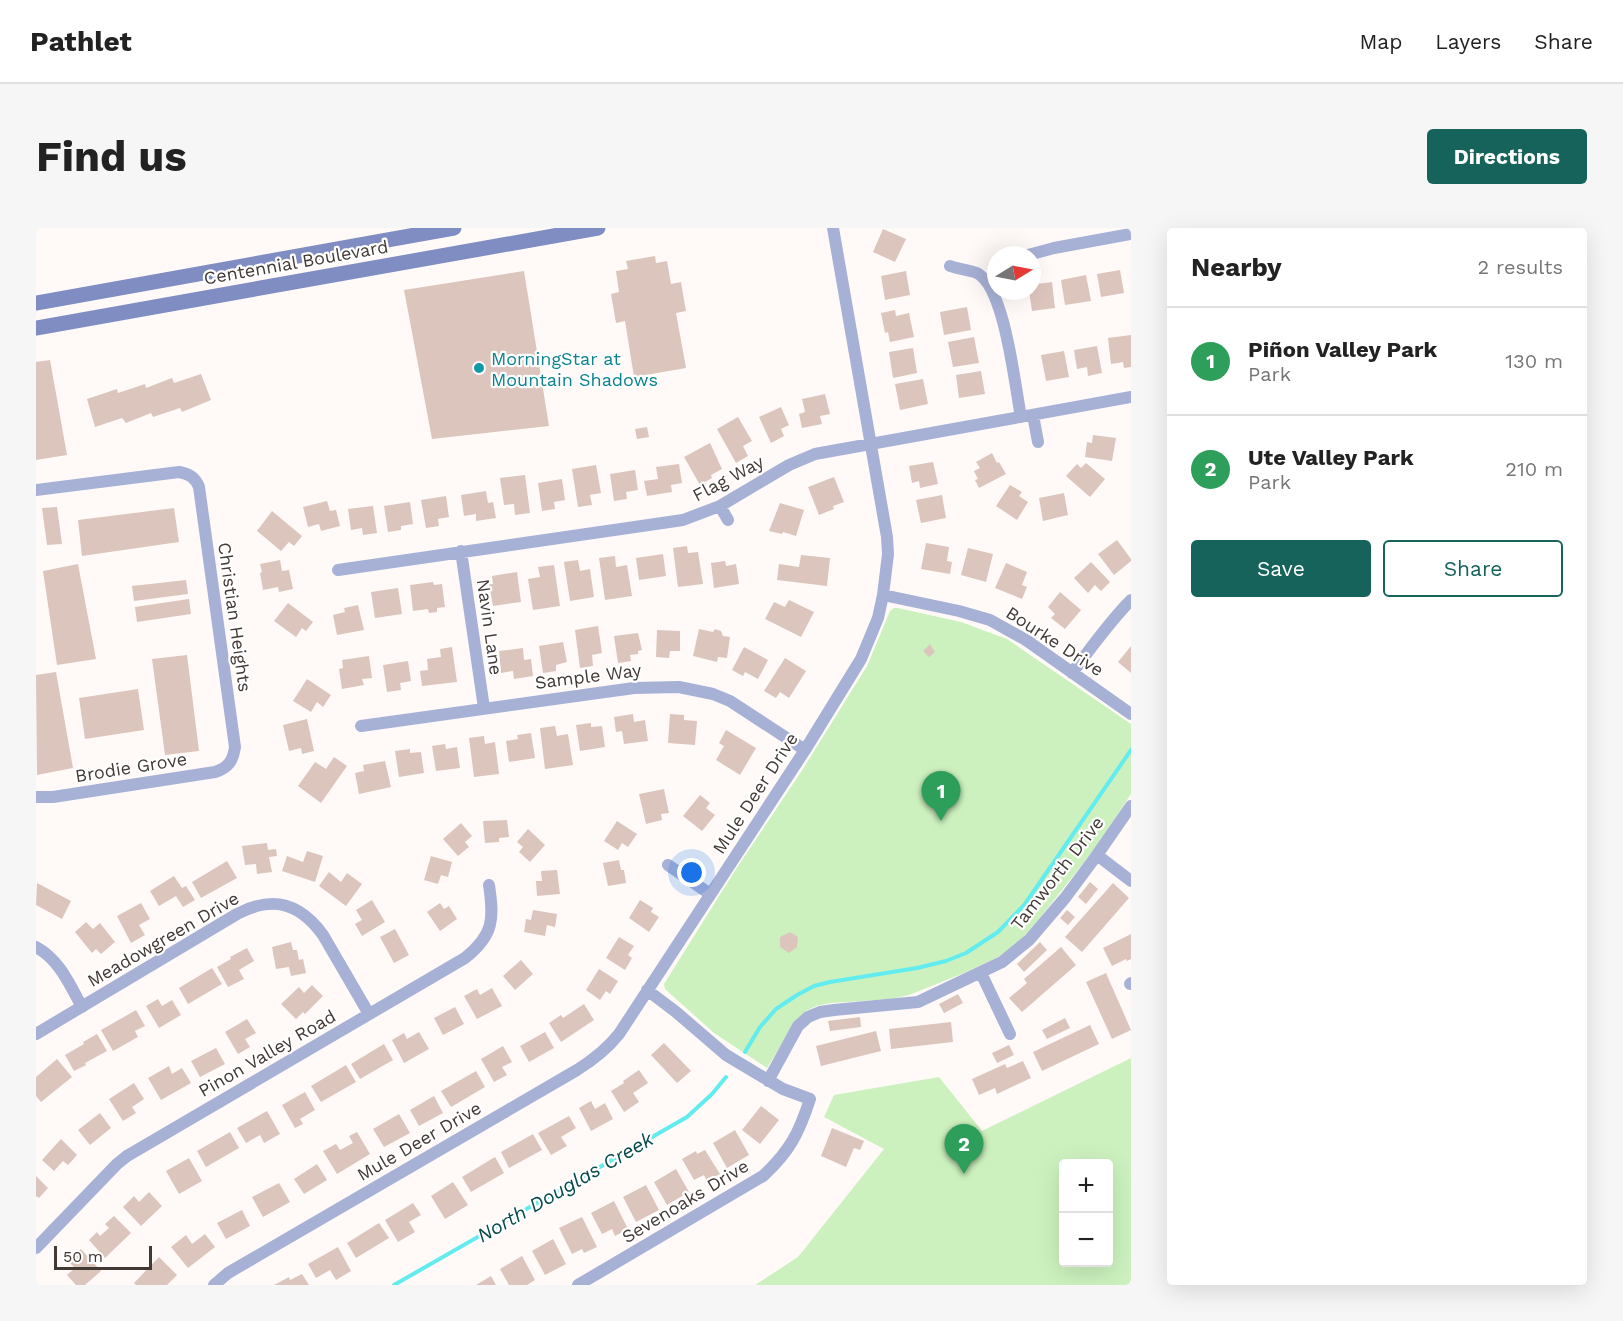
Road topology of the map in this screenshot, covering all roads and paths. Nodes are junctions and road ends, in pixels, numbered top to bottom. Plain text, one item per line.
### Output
1 (454, 228) edge
2 (598, 228) edge
3 (833, 228) edge
4 (1131, 234) edge
5 (1041, 252) edge
6 (950, 267) dead end
7 (987, 277) edge
8 (996, 300) edge
9 (36, 303) edge
10 (36, 328) edge
11 (1131, 398) edge
12 (1027, 416) junction
13 (1038, 442) dead end
14 (871, 444) junction
15 (36, 490) edge
16 (720, 506) junction
17 (728, 520) dead end
18 (461, 551) junction
19 (338, 570) dead end
20 (883, 595) junction
21 (1131, 600) edge
22 (1072, 673) junction
23 (484, 708) junction
24 (1131, 714) edge
25 (361, 726) dead end
26 (805, 750) junction
27 (230, 764) joint
28 (36, 797) edge
29 (1131, 806) edge
30 (1097, 855) junction
31 (668, 865) dead end
32 (1131, 882) edge
33 (489, 885) dead end
34 (710, 894) junction
35 (36, 947) edge
36 (981, 973) junction
37 (647, 990) junction
38 (82, 1007) junction
39 (369, 1014) junction
40 (36, 1034) edge
41 (1010, 1034) dead end
42 (768, 1081) junction
43 (36, 1248) edge
44 (214, 1285) edge
45 (578, 1285) edge

1 - 9 main road, Centennial Boulevard
2 - 10 main road, Centennial Boulevard
3 - 14 street, Mule Deer Drive
4 - 5 street
6 - 7 street
8 - 12 street
11 - 12 street, Flag Way
12 - 13 street
12 - 14 street, Flag Way
14 - 16 street, Flag Way
14 - 20 street, Mule Deer Drive
15 - 27 street, Christian Heights
16 - 17 street
16 - 18 street, Flag Way
18 - 19 street, Flag Way
18 - 23 street, Navin Lane
20 - 22 street, Bourke Drive
20 - 26 street, Mule Deer Drive
21 - 22 street
22 - 24 street, Bourke Drive
23 - 25 street, Sample Way
23 - 26 street, Sample Way
26 - 34 street, Mule Deer Drive
27 - 28 street, Brodie Grove
29 - 30 street, Tamworth Drive
30 - 32 street
30 - 36 street, Tamworth Drive
31 - 34 street
33 - 39 street, Pinon Valley Road
34 - 37 street, Mule Deer Drive
35 - 38 street
36 - 41 street
36 - 42 street, Tamworth Drive
37 - 42 street
37 - 44 street, Mule Deer Drive
38 - 39 street, Meadowgreen Drive
38 - 40 street, Meadowgreen Drive
39 - 43 street, Pinon Valley Road
42 - 45 street, Sevenoaks Drive

